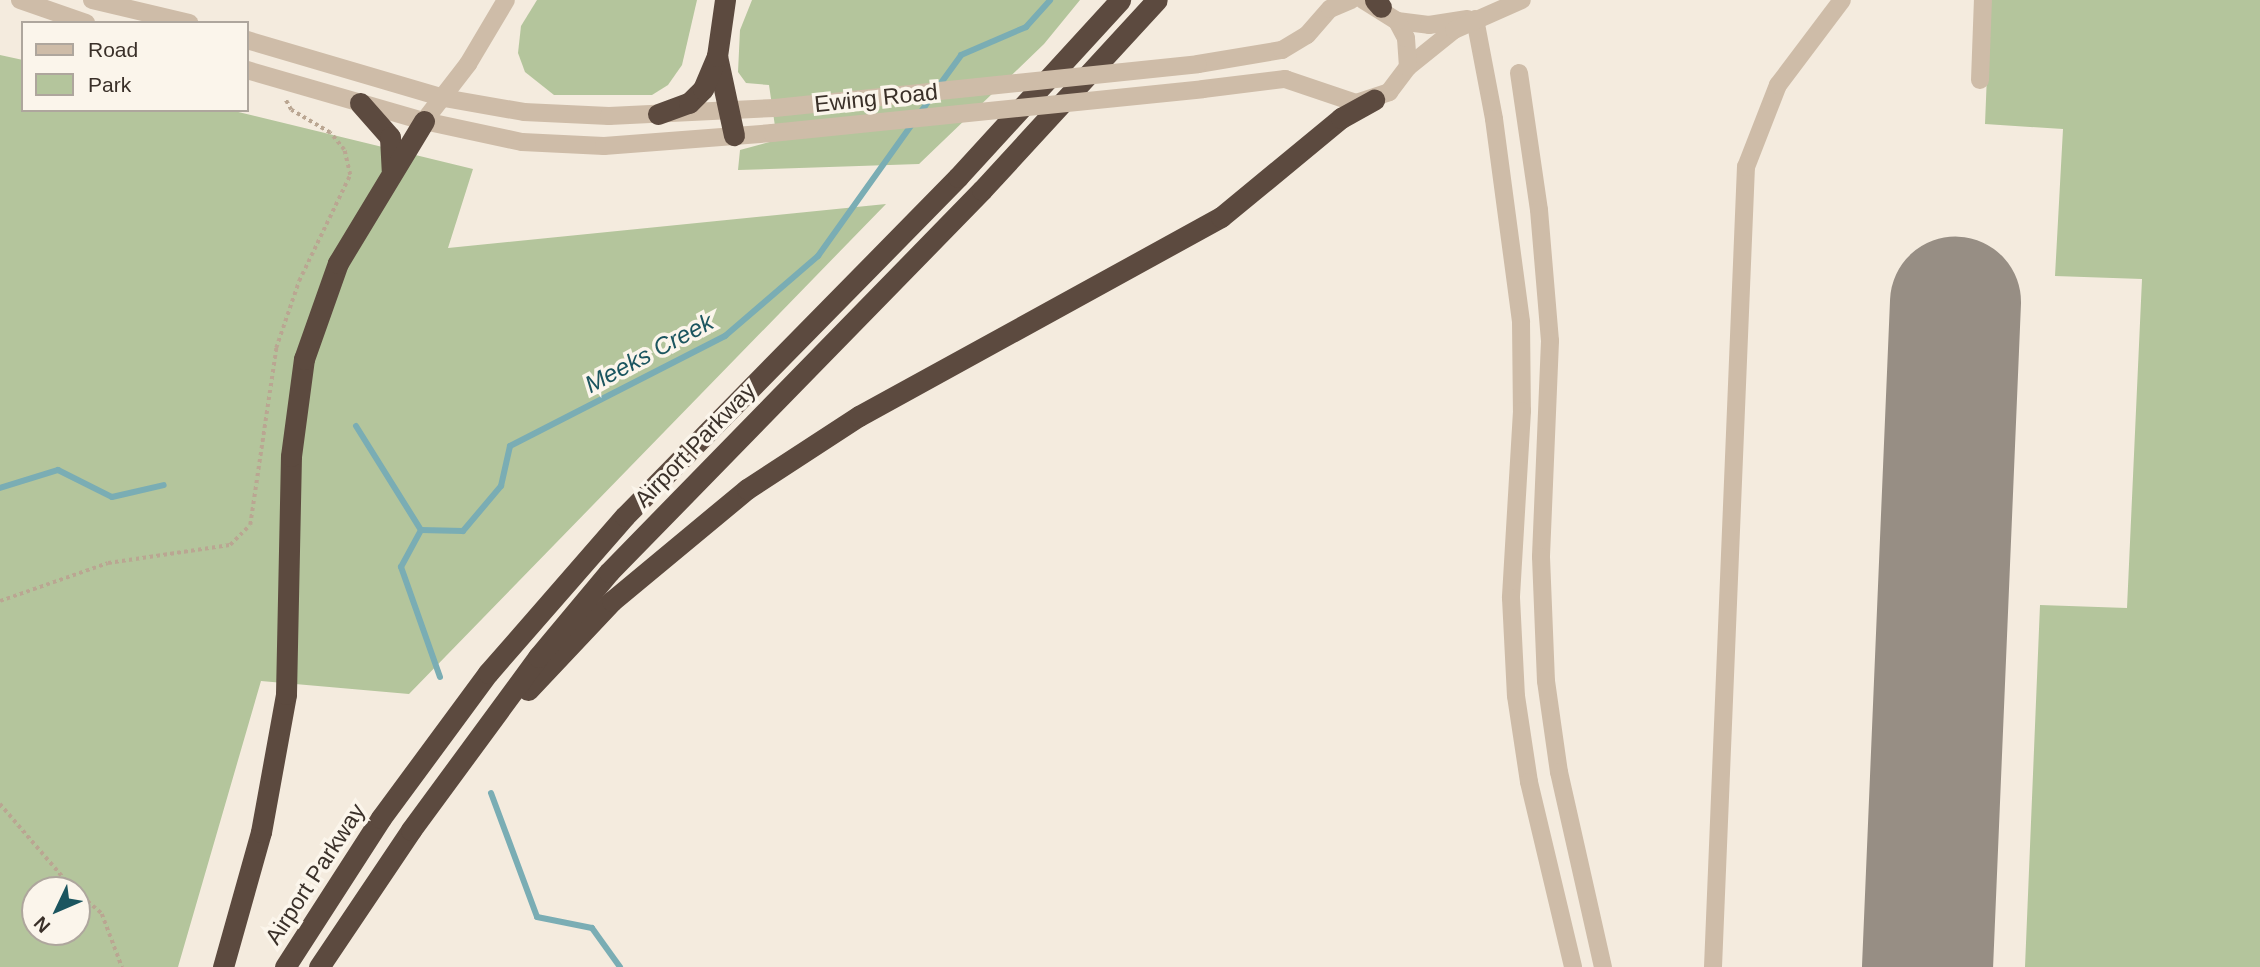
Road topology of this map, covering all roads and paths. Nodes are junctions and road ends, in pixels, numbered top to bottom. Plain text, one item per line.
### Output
1 (20, 0) edge
2 (92, 0) edge
3 (506, 0) edge
4 (725, 0) edge
5 (1120, 0) edge
6 (1157, 0) edge
7 (1351, 0) edge
8 (1522, 0) edge
9 (1842, 0) edge
10 (1983, 0) edge
11 (1379, 7) edge
12 (1475, 19) junction
13 (80, 21) edge
14 (181, 21) edge
15 (248, 40) edge
16 (717, 56) junction
17 (1408, 67) junction
18 (248, 70) edge
19 (1519, 73) dead end
20 (275, 78) junction
21 (1980, 80) dead end
22 (444, 99) junction
23 (1374, 100) junction
24 (360, 103) junction
25 (730, 112) junction
26 (658, 114) junction
27 (424, 121) junction
28 (734, 135) junction
29 (392, 170) junction
30 (0, 601) edge
31 (462, 761) junction
32 (0, 804) edge
33 (63, 876) edge
34 (91, 904) edge
35 (122, 967) edge
36 (223, 967) edge
37 (285, 967) edge
38 (319, 967) edge
39 (1573, 967) edge
40 (1603, 967) edge
41 (1713, 967) edge

1 - 13 street
2 - 14 street
3 - 22 street
4 - 16 highway
5 - 37 highway, Airport Parkway
6 - 31 highway, Airport Parkway
7 - 25 street, Ewing Road, bridge
8 - 12 street
9 - 41 street
10 - 21 street
11 - 12 street
11 - 17 street
12 - 17 street
12 - 39 street
15 - 22 street, Ewing Road
16 - 25 highway
16 - 26 highway
17 - 23 street
18 - 20 street, Ewing Road
19 - 40 street
20 - 24 street, Ewing Road
20 - 30 path
22 - 26 street, Ewing Road
22 - 27 street
23 - 28 street, Ewing Road, bridge
23 - 31 highway
24 - 27 street, Ewing Road
24 - 29 highway
25 - 26 street, Ewing Road
25 - 28 highway
27 - 28 street, Ewing Road
27 - 29 highway
29 - 36 highway
31 - 38 highway, Airport Parkway
32 - 33 path
34 - 35 path

